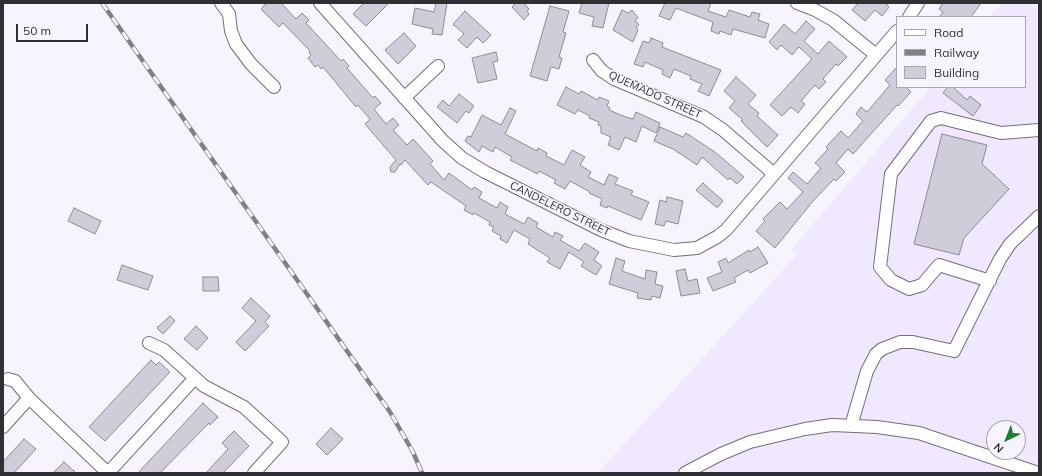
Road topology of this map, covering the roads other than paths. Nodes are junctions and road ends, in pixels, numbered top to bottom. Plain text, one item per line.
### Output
1 (221, 3) edge
2 (320, 3) edge
3 (796, 3) edge
4 (918, 3) edge
5 (910, 16) edge
6 (896, 32) edge
7 (876, 55) junction
8 (593, 60) dead end
9 (438, 66) dead end
10 (274, 87) dead end
11 (404, 98) junction
12 (1039, 130) edge
13 (774, 174) junction
14 (1039, 216) edge
15 (990, 281) junction
16 (149, 343) dead end
17 (6, 376) edge
18 (194, 379) junction
19 (29, 398) junction
20 (854, 420) junction
21 (3, 427) edge
22 (108, 473) edge
23 (254, 473) edge
24 (685, 473) edge
25 (1038, 473) edge

1 - 10 street
2 - 11 street, CANDELERO STREET
3 - 7 street
4 - 5 street
6 - 7 street, CANDELERO STREET
7 - 13 street, CANDELERO STREET
8 - 13 street, QUEMADO STREET
9 - 11 street
11 - 13 street, CANDELERO STREET
12 - 15 street
14 - 15 street
15 - 20 street
16 - 18 street
17 - 19 street
18 - 22 street
18 - 23 street
19 - 21 street
19 - 22 street
20 - 24 street
20 - 25 street

